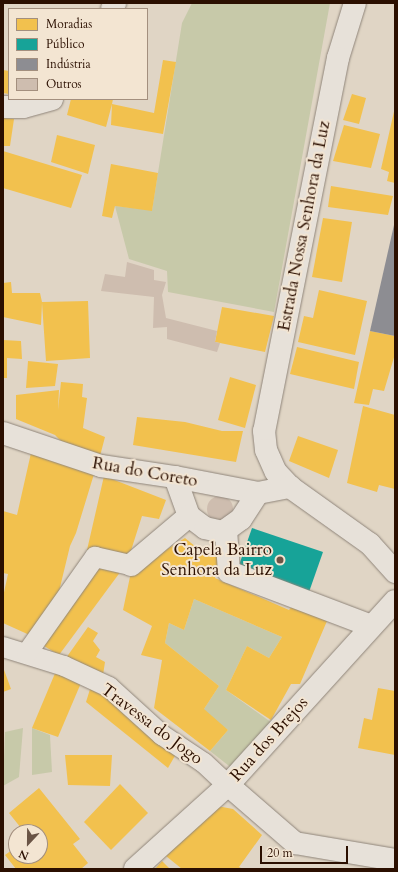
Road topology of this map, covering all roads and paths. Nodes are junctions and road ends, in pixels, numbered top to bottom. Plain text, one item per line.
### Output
1 (355, 3) edge
2 (48, 100) edge
3 (3, 107) edge
4 (3, 433) edge
5 (175, 477) junction
6 (290, 487) junction
7 (258, 493) junction
8 (189, 516) junction
9 (226, 530) junction
10 (131, 565) joint
11 (395, 572) edge
12 (395, 601) edge
13 (371, 626) junction
14 (3, 647) edge
15 (26, 653) junction
16 (228, 785) junction
17 (395, 860) edge
18 (135, 869) edge

1 - 6 street, Estrada Nossa Senhora da Luz
2 - 3 street
4 - 5 street, Rua do Coreto
5 - 7 street, Rua do Coreto
5 - 8 street
6 - 7 street, Rua do Coreto
6 - 11 street, Estrada Nossa Senhora da Luz
7 - 9 street
8 - 9 street
8 - 10 street
9 - 13 street
10 - 15 street
12 - 13 street, Rua dos Brejos
13 - 16 street, Rua dos Brejos
14 - 15 street, Travessa do Jogo
15 - 16 street, Travessa do Jogo
16 - 17 street
16 - 18 street, Rua dos Brejos

